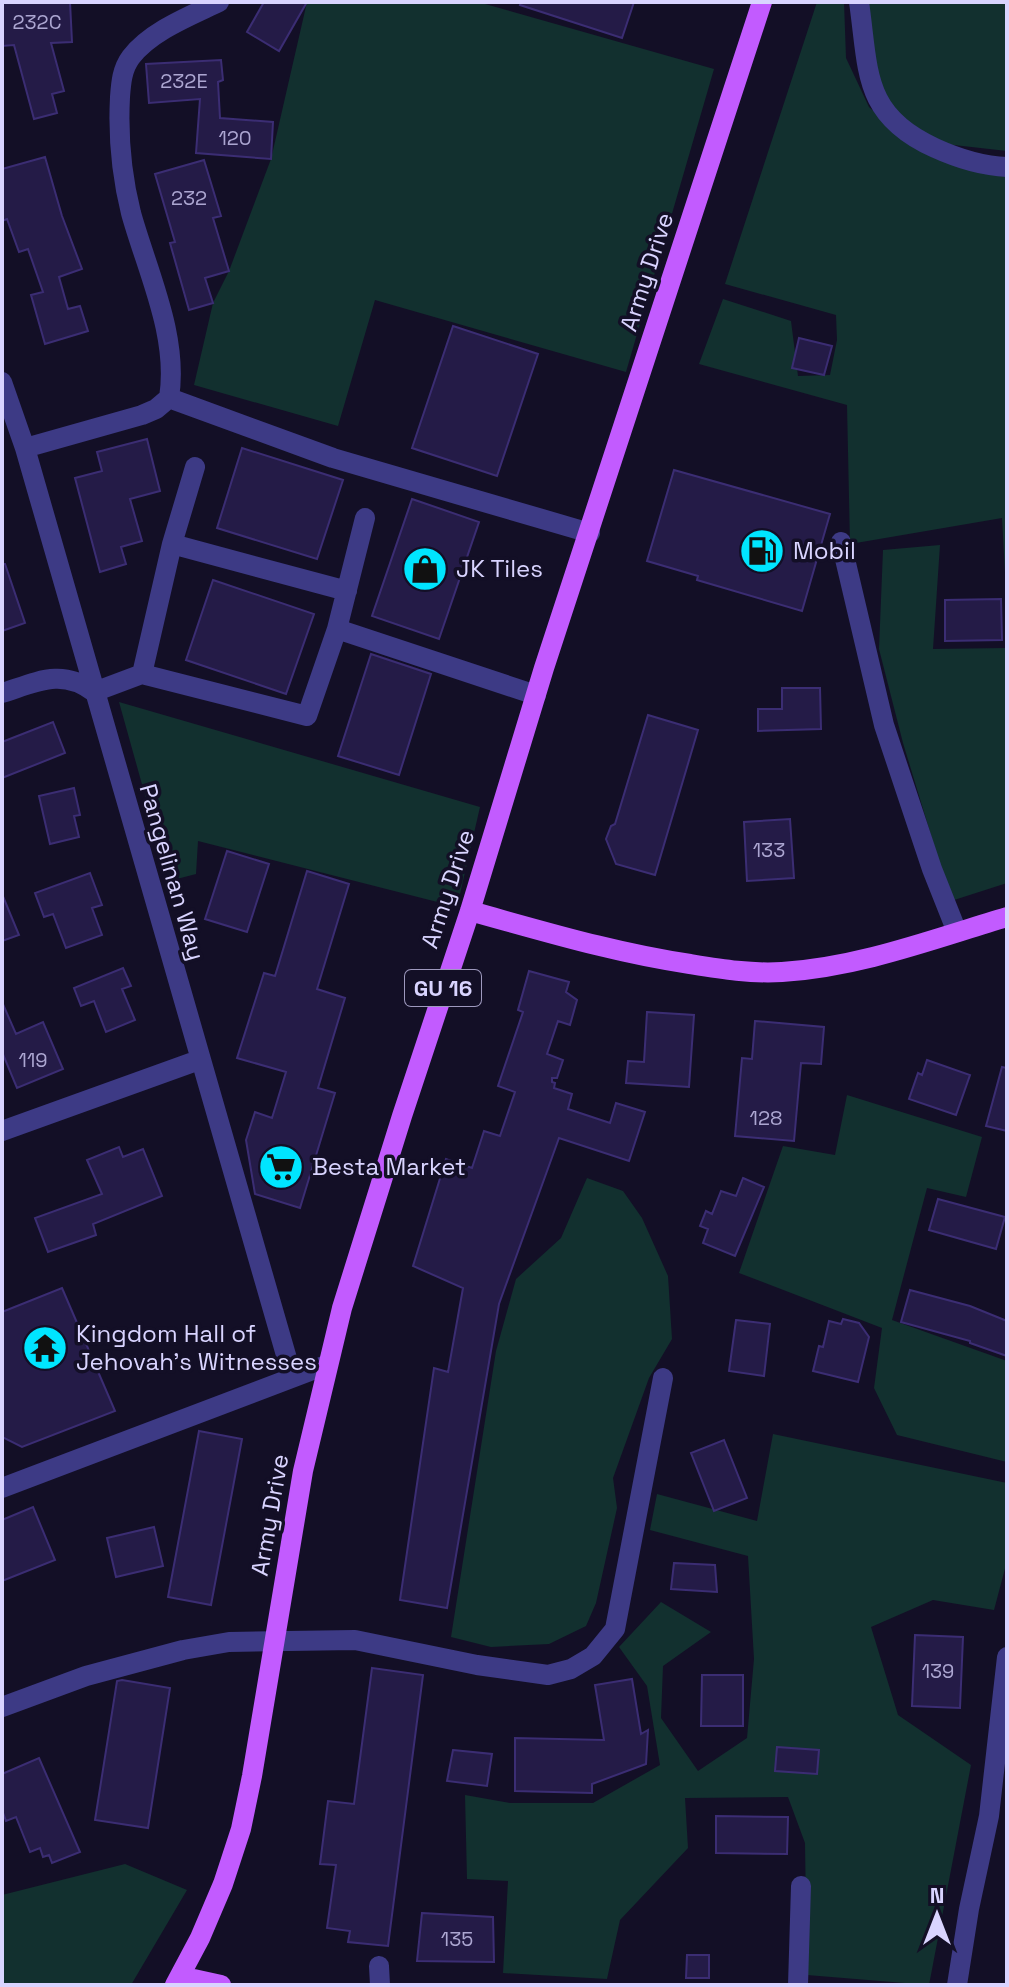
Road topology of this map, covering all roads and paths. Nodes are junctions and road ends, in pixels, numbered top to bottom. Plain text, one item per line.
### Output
1 (219, 2) edge
2 (762, 2) edge
3 (859, 2) edge
4 (1007, 167) edge
5 (3, 386) edge
6 (169, 398) junction
7 (25, 448) junction
8 (195, 467) dead end
9 (365, 518) dead end
10 (590, 533) junction
11 (841, 542) dead end
12 (172, 544) junction
13 (347, 591) junction
14 (337, 629) junction
15 (142, 674) junction
16 (94, 692) junction
17 (2, 693) edge
18 (536, 695) junction
19 (470, 911) junction
20 (1007, 917) edge
21 (957, 932) junction
22 (199, 1060) junction
23 (2, 1131) edge
24 (326, 1365) junction
25 (292, 1376) junction
26 (663, 1378) dead end
27 (2, 1488) edge
28 (276, 1640) junction
29 (1007, 1657) edge
30 (2, 1707) edge
31 (801, 1886) dead end
32 (177, 1981) edge
33 (221, 1985) edge
34 (798, 1985) edge
35 (957, 1985) edge

1 - 6 street
2 - 10 main road, Army Drive / GU 16
3 - 4 street
5 - 7 street, Pangelinan Way
6 - 7 street
6 - 10 street
7 - 16 street, Pangelinan Way
8 - 12 street
9 - 13 street
10 - 18 main road, Army Drive / GU 16
11 - 21 street
12 - 13 street
12 - 15 street
13 - 14 street
14 - 15 street
14 - 18 street
15 - 16 street
16 - 17 street
16 - 22 street, Pangelinan Way
18 - 19 main road, Army Drive / GU 16
19 - 21 main road
19 - 24 main road, Army Drive / GU 16
20 - 21 main road
22 - 23 street
22 - 25 street, Pangelinan Way
24 - 25 street
24 - 28 main road, Army Drive / GU 16
25 - 27 street
26 - 28 street
28 - 30 street
28 - 32 main road, Army Drive / GU 16
29 - 35 street
31 - 34 street
32 - 33 main road

